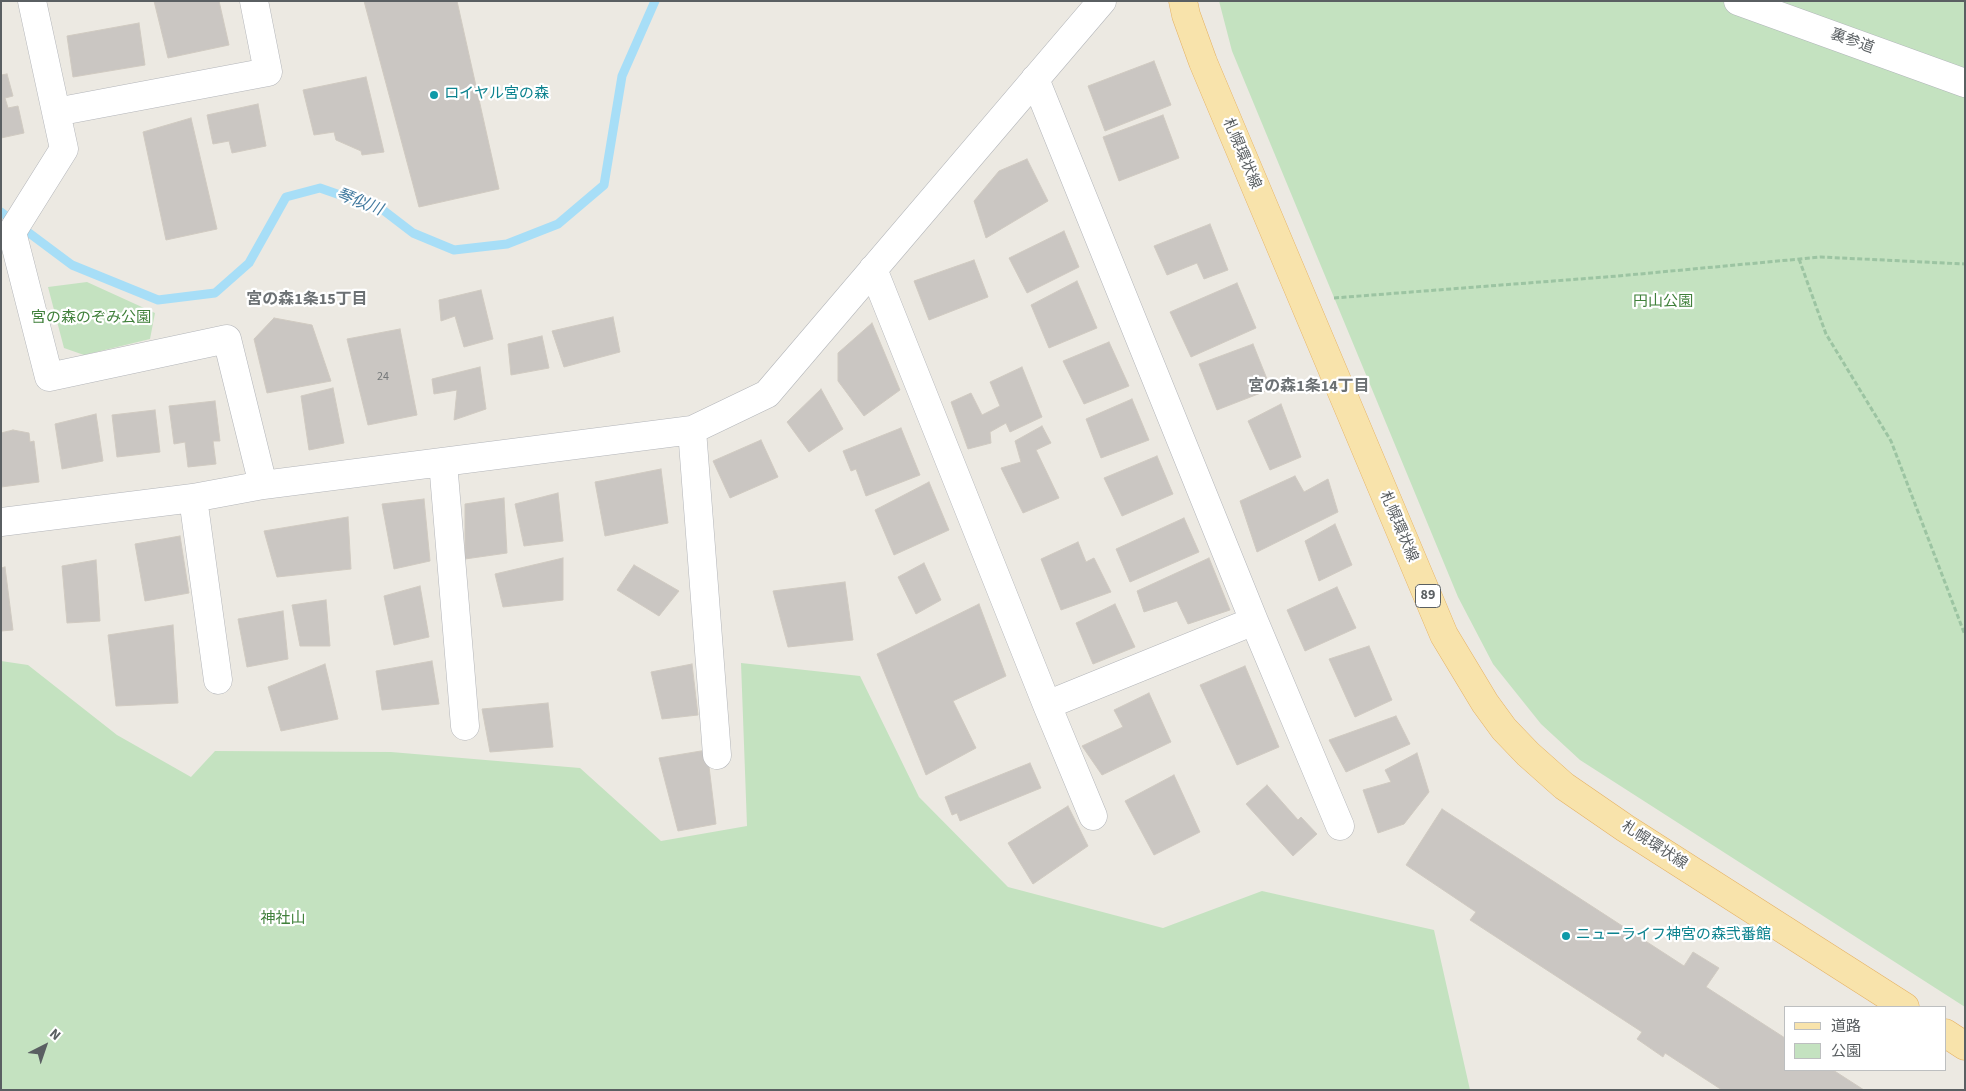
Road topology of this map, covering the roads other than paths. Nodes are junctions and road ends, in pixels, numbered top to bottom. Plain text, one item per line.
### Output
1 (32, 1) edge
2 (254, 1) edge
3 (1102, 1) edge
4 (1183, 1) edge
5 (1738, 1) edge
6 (1035, 80) junction
7 (1965, 83) edge
8 (56, 112) junction
9 (873, 269) junction
10 (692, 430) junction
11 (443, 462) junction
12 (263, 485) junction
13 (193, 498) junction
14 (1, 522) edge
15 (1254, 621) junction
16 (218, 680) dead end
17 (1047, 705) junction
18 (465, 726) dead end
19 (717, 755) dead end
20 (1093, 816) dead end
21 (1340, 826) dead end
22 (1903, 1006) edge
23 (1946, 1034) edge
24 (1965, 1046) edge

1 - 8 street
2 - 8 street
3 - 6 street
4 - 22 main road, 札幌環状線 / 89
5 - 7 street, 裏参道
6 - 9 street
6 - 15 street
8 - 12 street
9 - 10 street
9 - 17 street
10 - 11 street
10 - 19 street
11 - 12 street
11 - 18 street
12 - 13 street
13 - 14 street
13 - 16 street
15 - 17 street
15 - 21 street
17 - 20 street
23 - 24 main road

